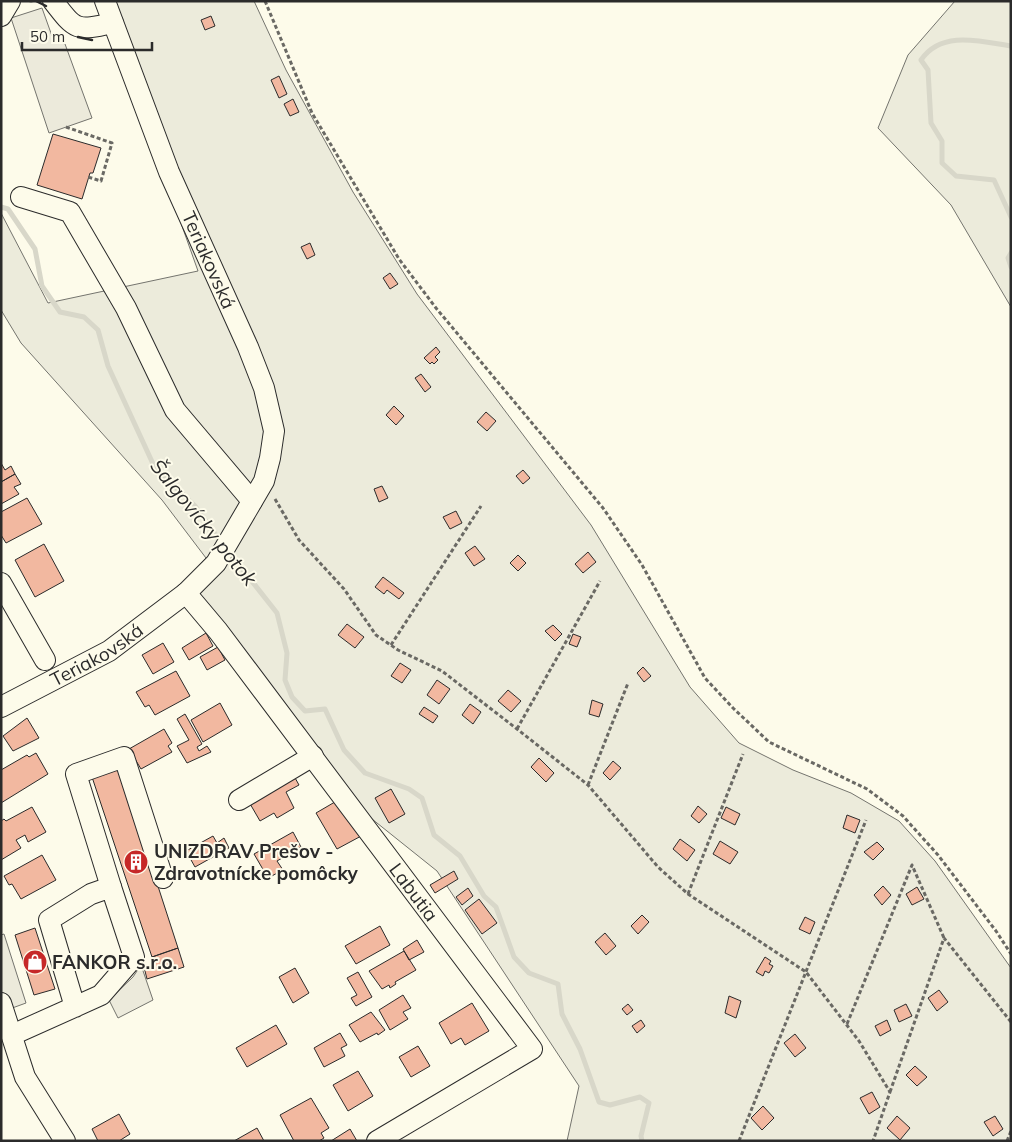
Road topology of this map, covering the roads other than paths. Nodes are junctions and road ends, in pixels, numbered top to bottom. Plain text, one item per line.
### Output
1 (10, 1) edge
2 (52, 1) edge
3 (95, 1) edge
4 (109, 13) edge
5 (1, 16) edge
6 (21, 197) dead end
7 (252, 501) junction
8 (1, 583) edge
9 (186, 593) junction
10 (45, 660) dead end
11 (1, 707) edge
12 (313, 756) junction
13 (239, 800) dead end
14 (163, 878) dead end
15 (111, 888) junction
16 (1, 1003) edge
17 (75, 1007) junction
18 (12, 1035) junction
19 (66, 1141) edge
20 (377, 1141) edge

1 - 5 street
2 - 4 street
3 - 4 street
4 - 7 street, Teriakovská
6 - 7 street
7 - 9 street, Teriakovská
8 - 10 street
9 - 11 street, Teriakovská
9 - 12 street, Labutia
12 - 13 street
12 - 20 street, Labutia
14 - 15 street
15 - 17 street
15 - 17 street
16 - 18 street
17 - 18 street
18 - 19 street

